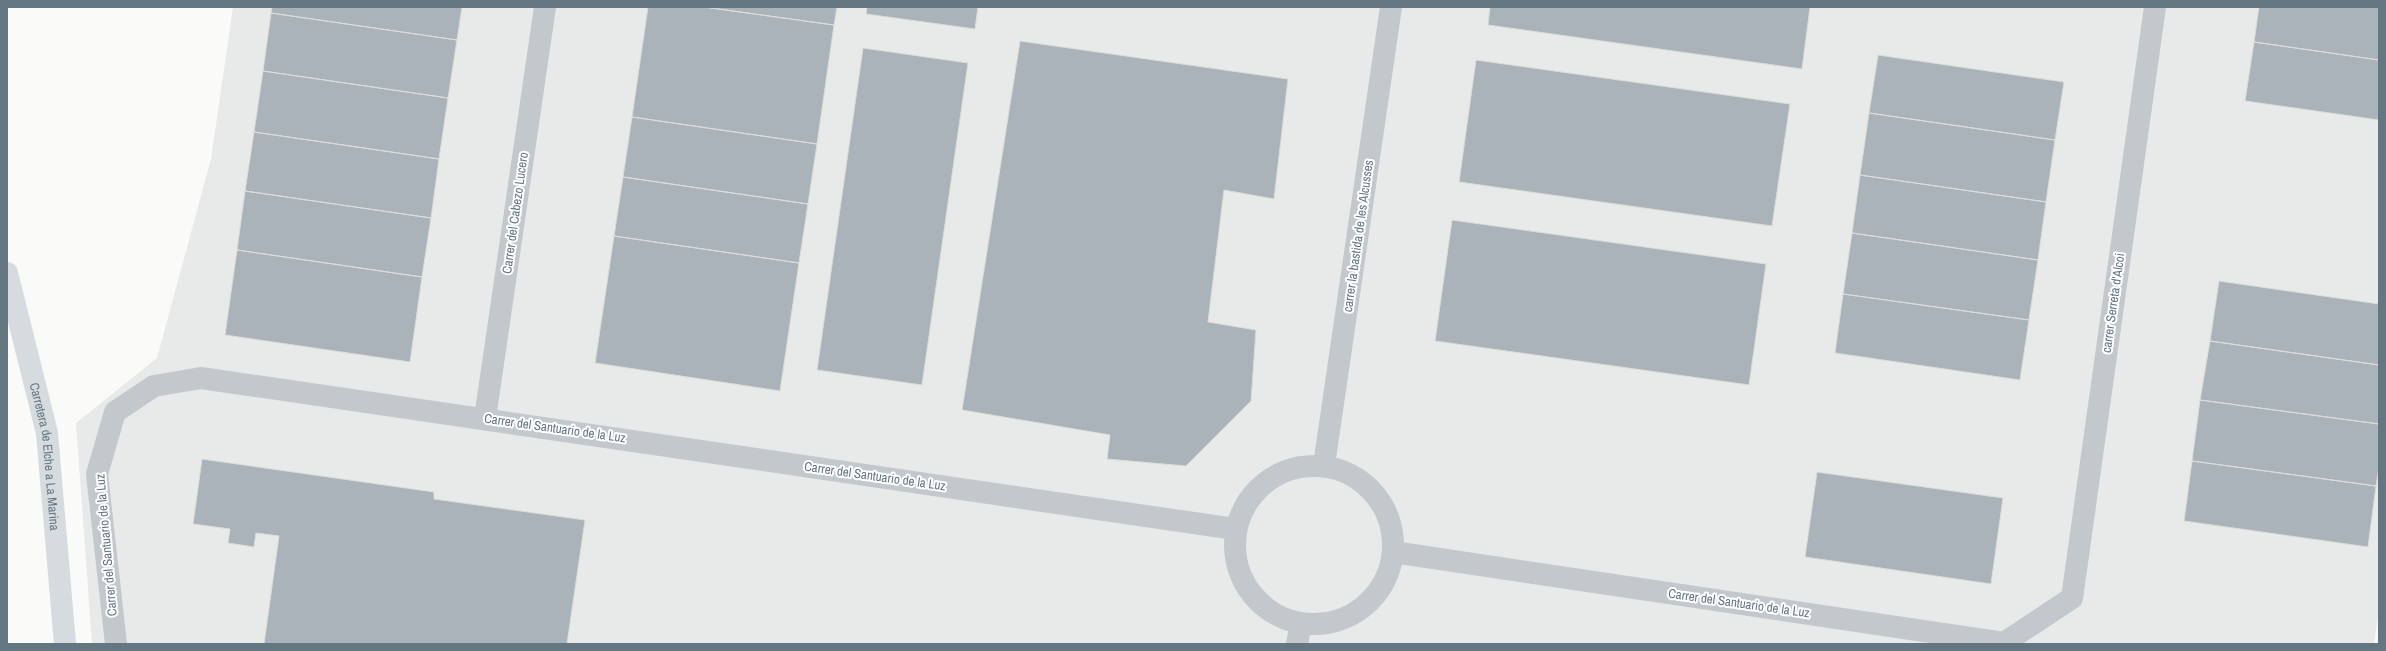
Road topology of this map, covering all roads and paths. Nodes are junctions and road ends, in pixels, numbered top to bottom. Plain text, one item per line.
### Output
1 (544, 7) edge
2 (1391, 7) edge
3 (2155, 7) edge
4 (7, 273) edge
5 (485, 418) junction
6 (1324, 465) junction
7 (1235, 529) junction
8 (1393, 552) junction
9 (2072, 598) joint
10 (1299, 634) edge
11 (65, 644) edge
12 (116, 644) edge

1 - 5 street, Carrer del Cabezo Lucero
2 - 6 street, carrer la bastida de les Alcusses
3 - 9 street, carrer Serreta d'Alcoi
4 - 11 main road, Carretera de Elche a La Marina
5 - 7 street, Carrer del Santuario de la Luz
5 - 12 street, Carrer del Santuario de la Luz
6 - 7 street
6 - 8 street
7 - 10 street
8 - 9 street, Carrer del Santuario de la Luz
8 - 10 street

